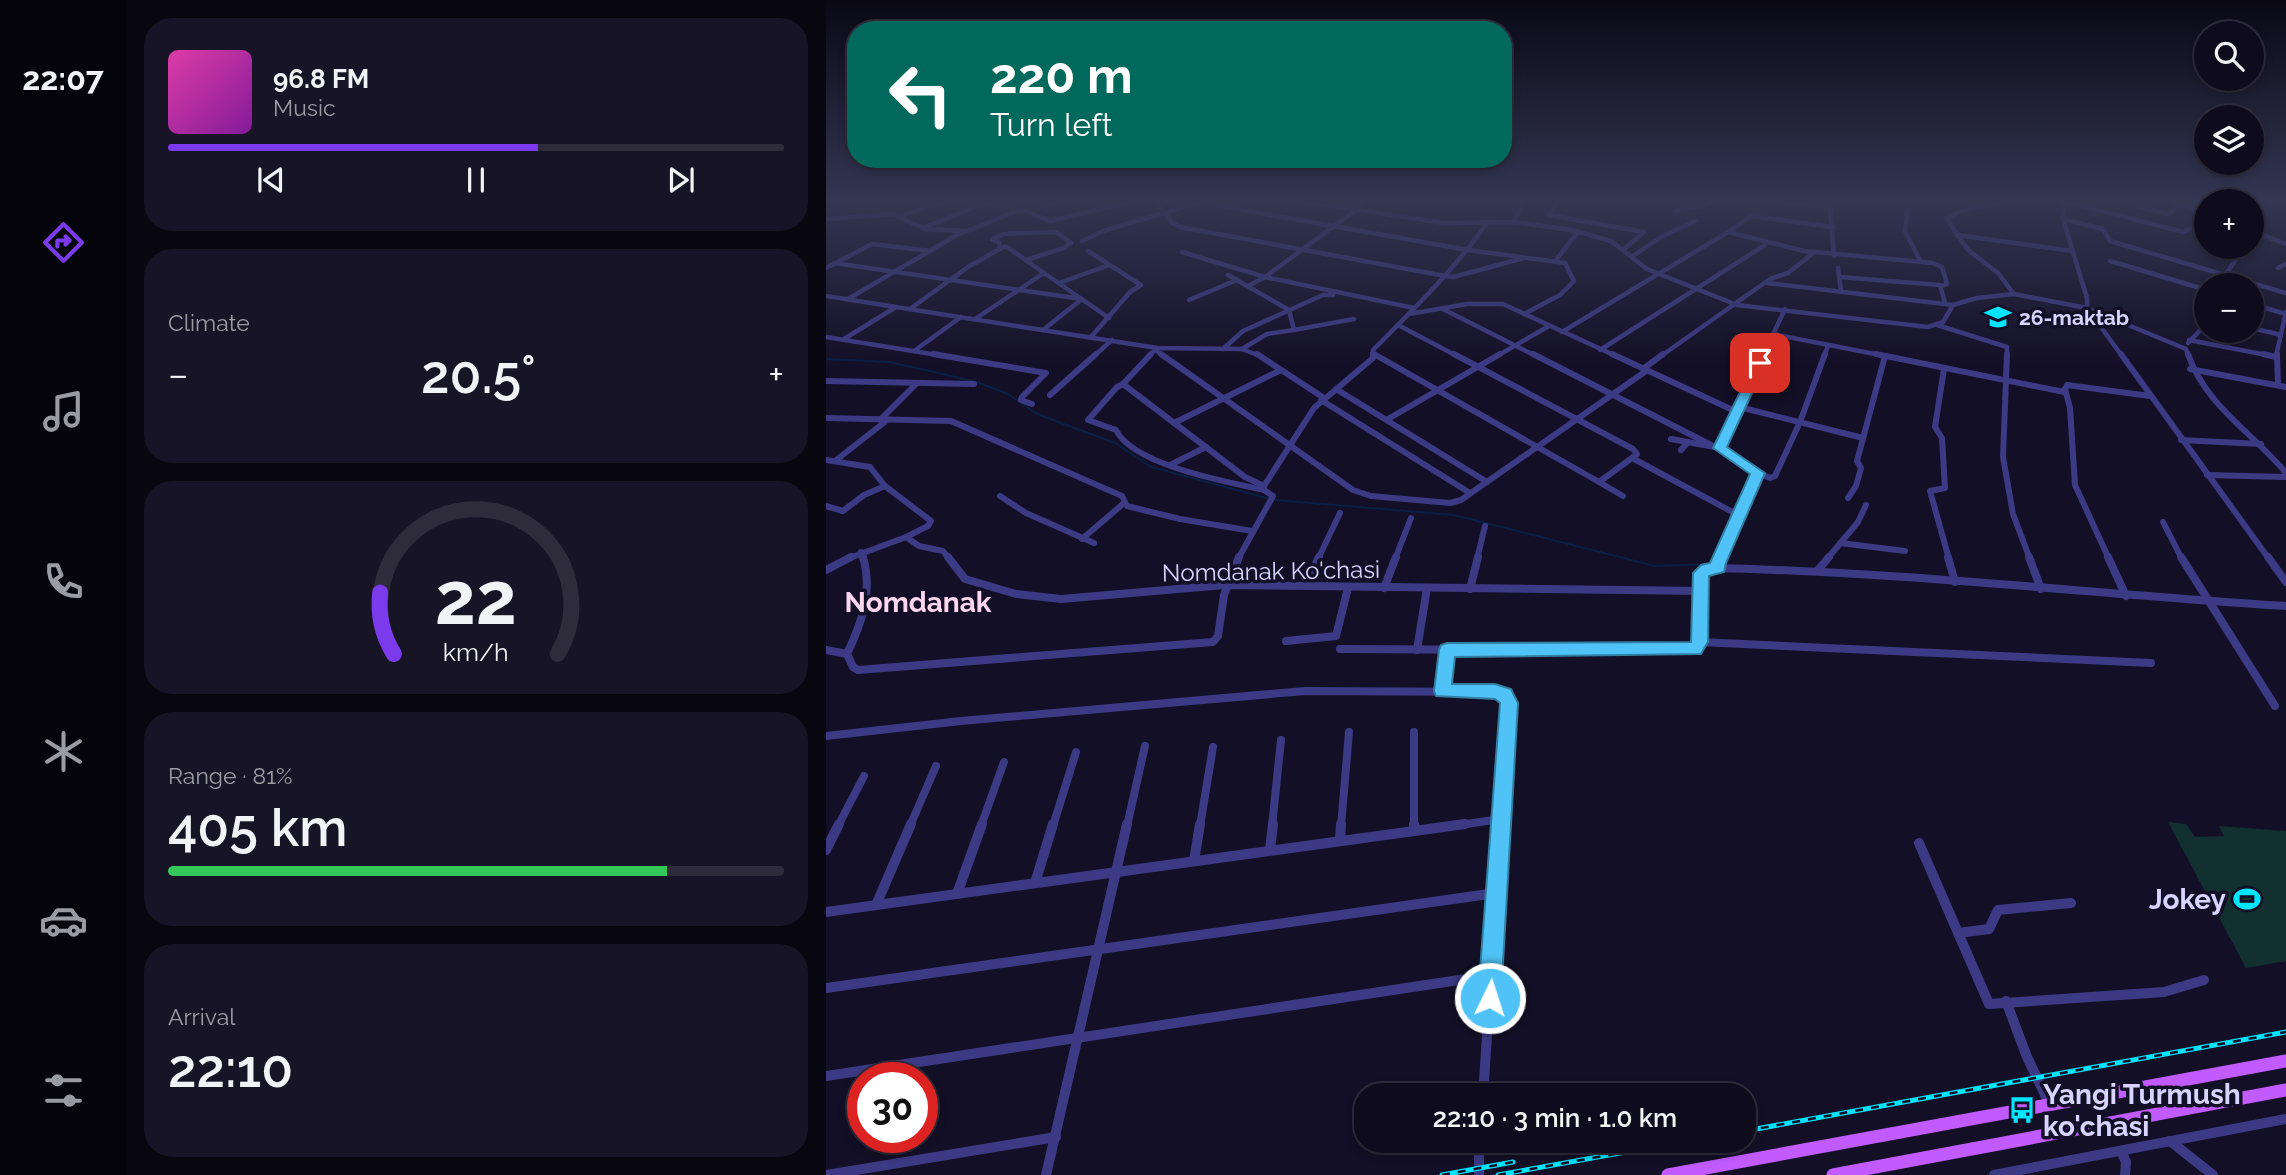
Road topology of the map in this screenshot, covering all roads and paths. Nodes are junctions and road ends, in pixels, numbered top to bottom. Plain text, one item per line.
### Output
1 (848, 256) edge
2 (922, 256) edge
3 (987, 256) edge
4 (1020, 256) edge
5 (1039, 256) edge
6 (1095, 256) edge
7 (1195, 256) edge
8 (1295, 256) edge
9 (1335, 256) edge
10 (1463, 256) edge
11 (1520, 256) edge
12 (1559, 256) edge
13 (1633, 256) edge
14 (1689, 256) edge
15 (1749, 256) edge
16 (1810, 256) edge
17 (1834, 256) edge
18 (1918, 256) edge
19 (1974, 256) edge
20 (2074, 256) edge
21 (2160, 256) edge
22 (1530, 257) junction
23 (1026, 260) junction
24 (1556, 260) junction
25 (2110, 261) dead end
26 (1921, 262) junction
27 (834, 263) junction
28 (2286, 264) edge
29 (1109, 265) junction
30 (826, 268) edge
31 (1838, 268) dead end
32 (2278, 268) dead end
33 (895, 272) junction
34 (1044, 273) junction
35 (2217, 273) edge
36 (1659, 274) junction
37 (1228, 275) dead end
38 (1445, 276) junction
39 (1265, 277) junction
40 (1839, 277) junction
41 (1237, 280) junction
42 (953, 281) junction
43 (1059, 283) junction
44 (1767, 283) junction
45 (1248, 286) junction
46 (1942, 286) junction
47 (2194, 286) edge
48 (2264, 287) edge
49 (1697, 289) junction
50 (1019, 290) junction
51 (1841, 291) junction
52 (2286, 293) edge
53 (2014, 294) junction
54 (826, 296) edge
55 (1339, 297) dead end
56 (835, 298) junction
57 (847, 299) junction
58 (1082, 299) junction
59 (1189, 300) dead end
60 (826, 303) edge
61 (1945, 303) junction
62 (1737, 305) junction
63 (1953, 305) junction
64 (896, 307) junction
65 (2264, 307) edge
66 (1414, 308) junction
67 (2087, 308) junction
68 (909, 309) junction
69 (1443, 309) junction
70 (1785, 309) junction
71 (1290, 310) junction
72 (2286, 313) edge
73 (1409, 314) junction
74 (1524, 314) junction
75 (962, 317) junction
76 (1109, 318) junction
77 (975, 319) junction
78 (1354, 319) dead end
79 (1398, 325) junction
80 (1937, 325) junction
81 (1549, 326) junction
82 (1043, 330) junction
83 (1294, 330) junction
84 (2264, 331) edge
85 (1562, 332) junction
86 (1773, 334) junction
87 (2281, 335) junction
88 (2194, 336) edge
89 (826, 337) edge
90 (1091, 337) junction
91 (844, 340) junction
92 (1112, 340) junction
93 (2189, 341) junction
94 (1515, 346) junction
95 (1828, 346) junction
96 (1156, 349) junction
97 (1223, 349) junction
98 (1242, 349) junction
99 (1600, 349) junction
100 (2186, 349) junction
101 (913, 351) junction
102 (1373, 354) junction
103 (1885, 356) junction
104 (2276, 357) junction
105 (1477, 367) junction
106 (1944, 369) junction
107 (2190, 369) junction
108 (1281, 370) junction
109 (1644, 370) junction
110 (826, 381) edge
111 (2006, 381) junction
112 (917, 383) junction
113 (974, 384) dead end
114 (1124, 384) junction
115 (2278, 385) junction
116 (2286, 387) edge
117 (1336, 389) junction
118 (2065, 389) junction
119 (1437, 391) junction
120 (1612, 394) junction
121 (1050, 395) dead end
122 (2150, 396) junction
123 (1224, 398) junction
124 (1323, 399) junction
125 (1032, 404) dead end
126 (1738, 410) junction
127 (826, 418) edge
128 (1388, 419) junction
129 (883, 420) junction
130 (1576, 420) junction
131 (1800, 422) junction
132 (1174, 423) junction
133 (1863, 438) junction
134 (1671, 439) dead end
135 (2181, 440) junction
136 (1688, 442) junction
137 (1290, 444) junction
138 (2261, 444) junction
139 (1206, 447) junction
140 (1537, 447) junction
141 (1718, 447) junction
142 (1681, 450) dead end
143 (1632, 458) junction
144 (826, 460) edge
145 (835, 461) junction
146 (1170, 465) junction
147 (1758, 473) junction
148 (2207, 475) junction
149 (2286, 475) edge
150 (1487, 482) junction
151 (1599, 482) junction
152 (885, 486) junction
153 (1264, 488) junction
154 (1470, 493) junction
155 (1000, 496) dead end
156 (1623, 496) dead end
157 (1848, 498) dead end
158 (1124, 503) junction
159 (1866, 505) dead end
160 (826, 506) edge
161 (1340, 513) dead end
162 (1738, 515) junction
163 (1411, 518) dead end
164 (2163, 522) dead end
165 (1485, 526) dead end
166 (1252, 531) junction
167 (906, 537) junction
168 (1082, 538) junction
169 (1094, 543) dead end
170 (1840, 543) junction
171 (1905, 551) dead end
172 (861, 552) junction
173 (1719, 568) junction
174 (826, 570) edge
175 (1818, 570) junction
176 (1955, 582) junction
177 (2286, 582) edge
178 (1225, 585) junction
179 (1306, 585) junction
180 (1348, 588) junction
181 (1384, 588) junction
182 (1427, 588) junction
183 (1470, 589) junction
184 (2042, 589) junction
185 (1702, 591) junction
186 (2126, 596) junction
187 (2207, 601) junction
188 (2286, 606) edge
189 (1286, 641) dead end
190 (1700, 642) junction
191 (1340, 649) dead end
192 (826, 650) edge
193 (1417, 650) junction
194 (1447, 650) junction
195 (847, 654) junction
196 (2151, 663) dead end
197 (1443, 691) junction
198 (2275, 706) dead end
199 (1349, 732) dead end
200 (1414, 732) dead end
201 (826, 736) edge
202 (1281, 740) dead end
203 (1144, 746) dead end
204 (1213, 747) dead end
205 (1076, 752) dead end
206 (1004, 762) dead end
207 (936, 766) dead end
208 (864, 776) dead end
209 (1500, 819) junction
210 (1415, 830) junction
211 (1340, 840) junction
212 (1919, 843) dead end
213 (826, 850) edge
214 (1270, 850) junction
215 (1194, 861) junction
216 (1116, 872) junction
217 (1035, 883) junction
218 (1496, 893) junction
219 (957, 894) junction
220 (2071, 903) dead end
221 (876, 905) junction
222 (826, 912) edge
223 (1958, 933) junction
224 (1098, 950) junction
225 (1492, 975) junction
226 (2204, 980) dead end
227 (826, 988) edge
228 (2006, 1002) junction
229 (1080, 1037) junction
230 (2286, 1061) edge
231 (826, 1076) edge
232 (1484, 1083) edge
233 (2286, 1090) edge
234 (2050, 1105) junction
235 (2284, 1122) edge
236 (1056, 1138) junction
237 (2170, 1141) junction
238 (2120, 1151) junction
239 (1479, 1153) edge
240 (826, 1175) edge
241 (1046, 1175) edge
242 (1479, 1175) edge
243 (1668, 1175) edge
244 (1833, 1175) edge
245 (1994, 1175) edge
246 (2125, 1175) edge
247 (2213, 1175) edge

1 - 27 street
2 - 33 street
3 - 42 street
4 - 23 street
5 - 23 street
6 - 29 street
7 - 39 street
8 - 39 street
9 - 38 street
10 - 38 street
11 - 22 street
12 - 24 street
13 - 36 street
14 - 36 street
15 - 49 street
16 - 44 street
17 - 26 street
18 - 26 street
19 - 53 street
20 - 67 street
21 - 35 street
22 - 24 street
22 - 38 street
23 - 34 street
24 - 74 street
25 - 47 street
26 - 46 street
27 - 30 street
27 - 33 street
28 - 32 street
29 - 43 street
29 - 76 street
31 - 40 street
33 - 42 street
33 - 57 street
34 - 43 street
34 - 50 street
36 - 49 street
36 - 85 street
37 - 41 street
38 - 66 street
39 - 45 street
39 - 66 street
40 - 46 street
40 - 51 street
41 - 45 street
41 - 59 street
42 - 50 street
42 - 68 street
43 - 58 street
44 - 51 street
44 - 62 street
45 - 71 street
46 - 61 street
48 - 52 street
49 - 62 street
49 - 99 street
50 - 58 street
50 - 77 street
51 - 61 street
53 - 63 street
53 - 67 street
54 - 56 street
55 - 71 street
56 - 57 street
56 - 60 street
57 - 64 street
58 - 76 street
58 - 82 street
61 - 63 street
62 - 70 street
62 - 109 street
63 - 80 street
64 - 68 street
64 - 91 street
65 - 72 street
66 - 73 street
67 - 100 street
67 - 122 street
68 - 75 street
69 - 73 street
69 - 74 street
69 - 94 street
70 - 80 street
70 - 86 street
71 - 83 street
71 - 97 street
72 - 87 street
73 - 79 street
74 - 81 street
75 - 77 street
75 - 101 street
76 - 90 street
77 - 82 street
78 - 83 street
79 - 102 street
79 - 105 street
80 - 111 street
81 - 85 street
81 - 94 street
82 - 90 street
83 - 98 street
84 - 87 street
85 - 99 street
86 - 95 street
86 - 126 street
87 - 104 street
88 - 93 street
89 - 91 street
90 - 92 street
91 - 101 street
92 - 96 street
92 - 121 street
93 - 100 street
93 - 104 street
94 - 105 street
94 - 120 street
95 - 103 street
95 - 131 street
96 - 97 street
96 - 114 street
96 - 123 street
97 - 98 street
98 - 108 street
99 - 109 street
100 - 107 street
101 - 125 street
102 - 117 street
102 - 119 street
103 - 106 street
103 - 133 street
104 - 115 street
105 - 119 street
105 - 130 street
106 - 111 street
106 - 176 street
107 - 115 street
107 - 138 street
108 - 123 street
108 - 124 street
109 - 120 street
109 - 126 street
110 - 112 street
111 - 118 street
111 - 184 street
112 - 113 street
112 - 129 street
114 - 132 street
114 - 146 street
115 - 116 street
117 - 124 street
117 - 128 street
118 - 122 street
118 - 186 street
119 - 128 street
119 - 140 street
120 - 130 street
120 - 141 street
122 - 135 street
123 - 132 street
123 - 137 street
124 - 137 street
124 - 154 street
126 - 131 street
126 - 141 street
127 - 129 street
128 - 150 street
129 - 145 street
129 - 158 street
130 - 140 street
130 - 143 street
131 - 133 street
131 - 147 street
132 - 139 street
133 - 157 street
134 - 136 street
135 - 138 street
135 - 148 street
136 - 141 street
136 - 142 street
137 - 153 street
137 - 154 street
138 - 149 street
139 - 146 street
139 - 153 street
140 - 150 street
140 - 151 street
141 - 147 street
143 - 151 street
143 - 162 street
144 - 145 street
145 - 152 street
146 - 153 street
147 - 162 street
148 - 149 street
148 - 177 street
150 - 154 street
151 - 156 street
152 - 160 street
152 - 167 street
153 - 166 street
155 - 168 street
158 - 166 street
158 - 168 street
159 - 170 street
161 - 179 street
162 - 173 street
163 - 181 street
164 - 187 street
165 - 183 street
166 - 178 street
167 - 172 street
167 - 178 street, Nomdanak Ko'chasi
168 - 169 street
170 - 171 street
170 - 175 street
172 - 174 street
172 - 195 street
173 - 175 street
173 - 185 street
175 - 176 street
176 - 184 street
178 - 179 street, Nomdanak Ko'chasi
178 - 195 street
179 - 180 street, Nomdanak Ko'chasi
180 - 181 street, Nomdanak Ko'chasi
180 - 189 street
181 - 182 street, Nomdanak Ko'chasi
182 - 183 street, Nomdanak Ko'chasi
182 - 193 street
183 - 185 street, Nomdanak Ko'chasi
184 - 186 street
185 - 190 street
186 - 187 street
187 - 188 street
187 - 198 street
190 - 194 street
190 - 196 street
191 - 193 street
192 - 195 street
193 - 194 street
194 - 197 street
197 - 201 street
197 - 209 street
199 - 211 street
200 - 210 street
202 - 214 street
203 - 216 street
204 - 215 street
205 - 217 street
206 - 219 street
207 - 221 street
208 - 213 street
209 - 210 street
209 - 218 street
210 - 211 street
211 - 214 street
212 - 223 street
214 - 215 street
215 - 216 street
216 - 217 street
216 - 224 street
217 - 219 street
218 - 224 street
218 - 225 street
219 - 221 street
220 - 223 street
221 - 222 street
223 - 228 street
224 - 227 street
224 - 229 street
225 - 229 street
225 - 232 street
226 - 228 street
228 - 234 street
229 - 231 street
229 - 236 street
230 - 234 main road
233 - 244 main road
234 - 243 main road
235 - 237 street
236 - 240 street
236 - 241 street
237 - 238 street
237 - 247 street
238 - 245 street
238 - 246 street
239 - 242 street

